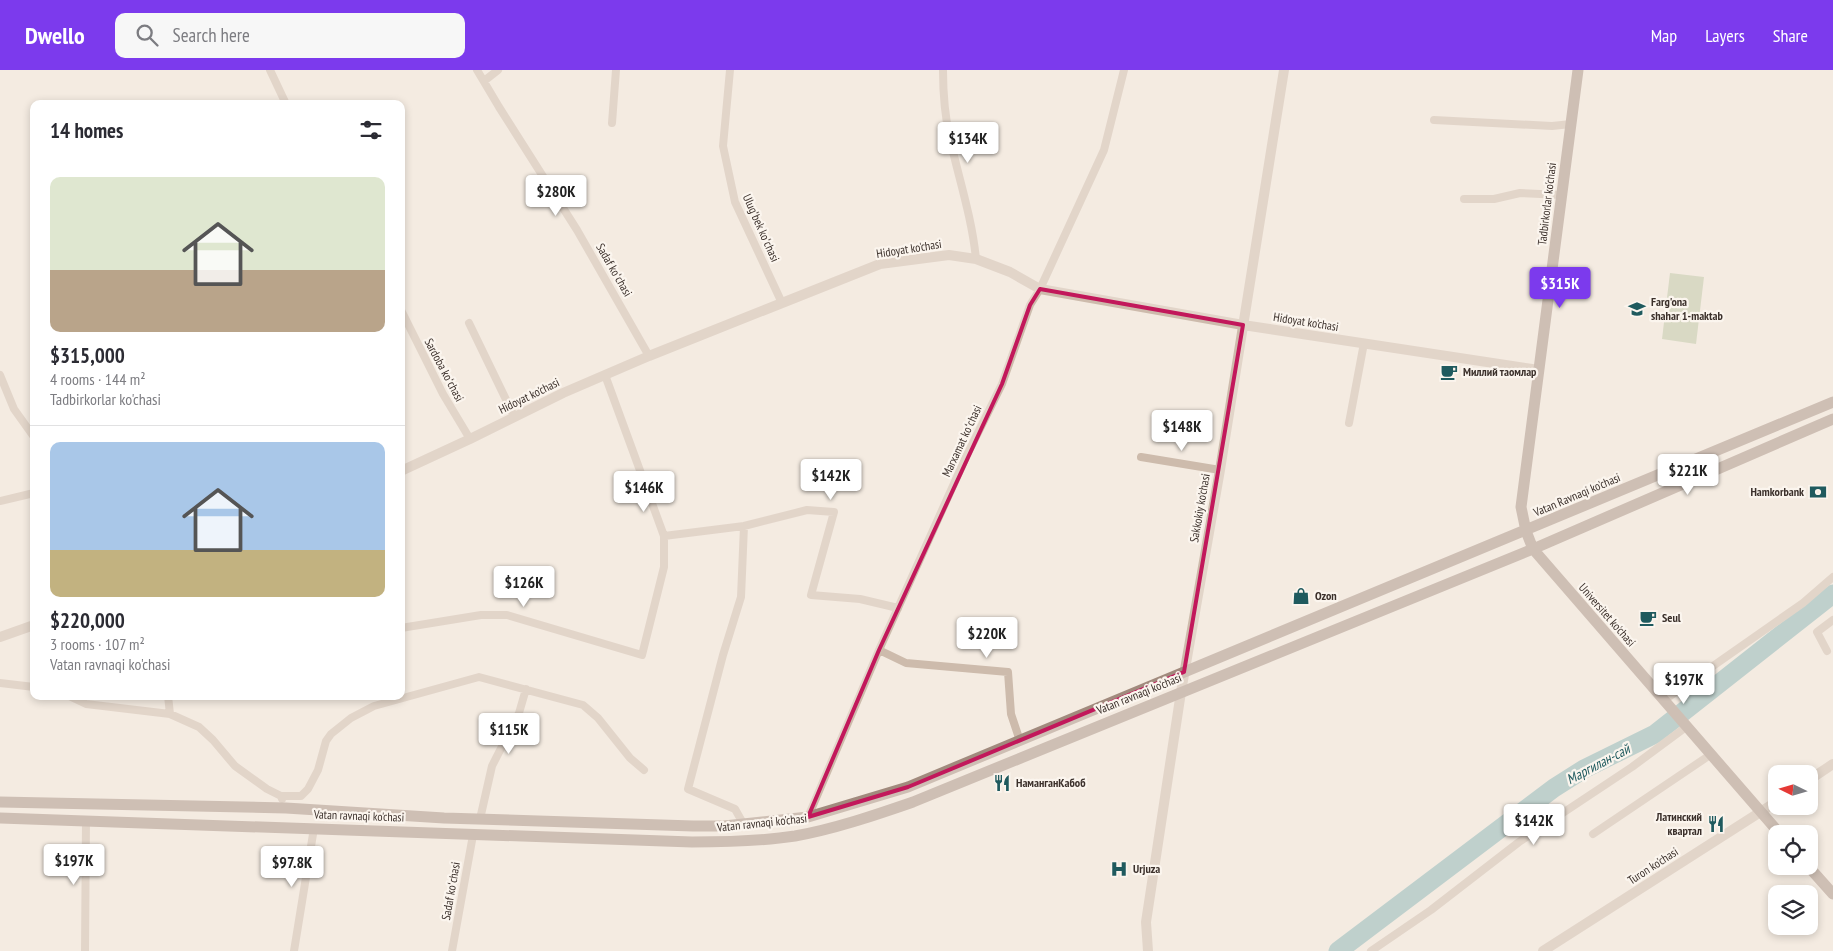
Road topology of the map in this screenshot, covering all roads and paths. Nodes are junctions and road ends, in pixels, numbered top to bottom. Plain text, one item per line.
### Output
1 (270, 70) edge
2 (477, 70) edge
3 (498, 70) edge
4 (616, 70) edge
5 (730, 70) edge
6 (943, 70) edge
7 (1124, 70) edge
8 (1284, 70) edge
9 (1578, 70) edge
10 (484, 81) junction
11 (284, 100) edge
12 (1434, 120) dead end
13 (612, 123) dead end
14 (1571, 124) junction
15 (1562, 195) junction
16 (1464, 199) dead end
17 (976, 259) junction
18 (1040, 289) junction
19 (782, 303) junction
20 (405, 318) edge
21 (469, 323) dead end
22 (1243, 325) junction
23 (1364, 343) junction
24 (649, 356) junction
25 (1539, 370) junction
26 (0, 375) edge
27 (605, 375) junction
28 (1833, 402) edge
29 (514, 416) junction
30 (1833, 419) edge
31 (1349, 423) dead end
32 (30, 431) edge
33 (470, 439) junction
34 (1141, 457) dead end
35 (405, 469) edge
36 (1220, 470) junction
37 (30, 494) edge
38 (0, 501) edge
39 (744, 526) junction
40 (1526, 531) junction
41 (664, 536) junction
42 (1533, 549) junction
43 (1833, 578) edge
44 (898, 608) junction
45 (1833, 620) edge
46 (30, 627) edge
47 (405, 627) edge
48 (0, 637) edge
49 (879, 650) junction
50 (1827, 651) dead end
51 (1184, 672) junction
52 (0, 683) edge
53 (30, 687) edge
54 (526, 689) junction
55 (1181, 692) junction
56 (405, 697) edge
57 (78, 700) edge
58 (168, 700) edge
59 (396, 700) edge
60 (1663, 701) junction
61 (170, 714) junction
62 (1686, 727) junction
63 (1020, 740) junction
64 (1710, 755) junction
65 (1833, 764) edge
66 (644, 770) dead end
67 (1818, 774) edge
68 (281, 796) junction
69 (0, 802) edge
70 (1768, 807) edge
71 (286, 808) junction
72 (1761, 812) junction
73 (808, 817) junction
74 (0, 818) edge
75 (444, 818) junction
76 (480, 819) junction
77 (86, 820) junction
78 (744, 825) junction
79 (1772, 825) edge
80 (314, 828) junction
81 (443, 833) junction
82 (1593, 834) dead end
83 (473, 835) junction
84 (1816, 875) edge
85 (1833, 894) edge
86 (85, 951) edge
87 (294, 951) edge
88 (452, 951) edge
89 (1148, 951) edge
90 (1372, 951) edge
91 (1543, 951) edge

1 - 11 street
2 - 10 street, Sadaf koʻchasi
3 - 10 street
4 - 13 street
5 - 19 street, Ulugʻbek koʻchasi
6 - 17 street
7 - 18 street, Marxamat koʻchasi
8 - 22 street, Sakkokiy ko'chasi
9 - 14 main road, Tadbirkorlar ko'chasi
10 - 24 street, Sadaf koʻchasi
12 - 14 street
14 - 15 main road, Tadbirkorlar ko'chasi
15 - 16 street
15 - 25 main road, Tadbirkorlar ko'chasi
17 - 18 street, Hidoyat ko'chasi
17 - 19 street, Hidoyat ko'chasi
18 - 22 street, Hidoyat ko'chasi
18 - 44 street, Marxamat koʻchasi
19 - 24 street, Hidoyat ko'chasi
20 - 33 street, Sardoba koʻchasi
21 - 29 street
22 - 23 street, Hidoyat ko'chasi
22 - 36 street, Sakkokiy ko'chasi
23 - 25 street, Hidoyat ko'chasi
23 - 31 street
24 - 27 street, Hidoyat ko'chasi
25 - 40 main road, Tadbirkorlar ko'chasi
26 - 32 street
27 - 29 street, Hidoyat ko'chasi
27 - 41 street
28 - 40 main road, Vatan Ravnaqi ko'chasi
29 - 33 street, Hidoyat ko'chasi
30 - 42 main road
33 - 35 street, Hidoyat ko'chasi
34 - 36 street
36 - 51 street, Sakkokiy ko'chasi
37 - 38 street
39 - 41 street
39 - 44 street
39 - 78 street
40 - 42 main road, Tadbirkorlar ko'chasi
40 - 51 main road, Vatan ravnaqi ko'chasi
41 - 47 street
42 - 55 main road, Vatan ravnaqi ko'chasi
42 - 60 main road, Universitet ko'chasi
43 - 60 street
44 - 49 street, Marxamat koʻchasi
45 - 50 street
46 - 48 street
49 - 63 street
49 - 73 street, Marxamat koʻchasi
51 - 55 street, Sakkokiy ko'chasi
51 - 63 main road, Vatan ravnaqi ko'chasi
52 - 53 street
54 - 56 street
54 - 66 street
54 - 76 street
55 - 83 main road, Vatan ravnaqi ko'chasi
55 - 89 street, Sakkokiy ko'chasi
57 - 61 street
58 - 61 street
59 - 68 street
60 - 62 main road, Universitet ko'chasi
61 - 68 street
62 - 64 main road, Universitet ko'chasi
62 - 90 street
63 - 73 main road, Vatan ravnaqi ko'chasi
64 - 72 main road, Universitet ko'chasi
64 - 82 street
65 - 67 street
68 - 71 street
69 - 71 main road, Vatan ravnaqi ko'chasi
70 - 72 street, Turon ko'chasi
71 - 75 main road, Vatan ravnaqi ko'chasi
72 - 79 main road, Universitet ko'chasi
72 - 91 street, Turon ko'chasi
73 - 78 main road, Vatan ravnaqi ko'chasi
74 - 77 main road, Vatan ravnaqi ko'chasi
75 - 76 main road, Vatan ravnaqi ko'chasi
75 - 81 main road
76 - 78 main road, Vatan ravnaqi ko'chasi
77 - 80 main road, Vatan ravnaqi ko'chasi
77 - 86 street
80 - 81 main road, Vatan ravnaqi ko'chasi
80 - 87 street
81 - 83 main road, Vatan ravnaqi ko'chasi
83 - 88 street, Sadaf koʻchasi
84 - 85 main road

